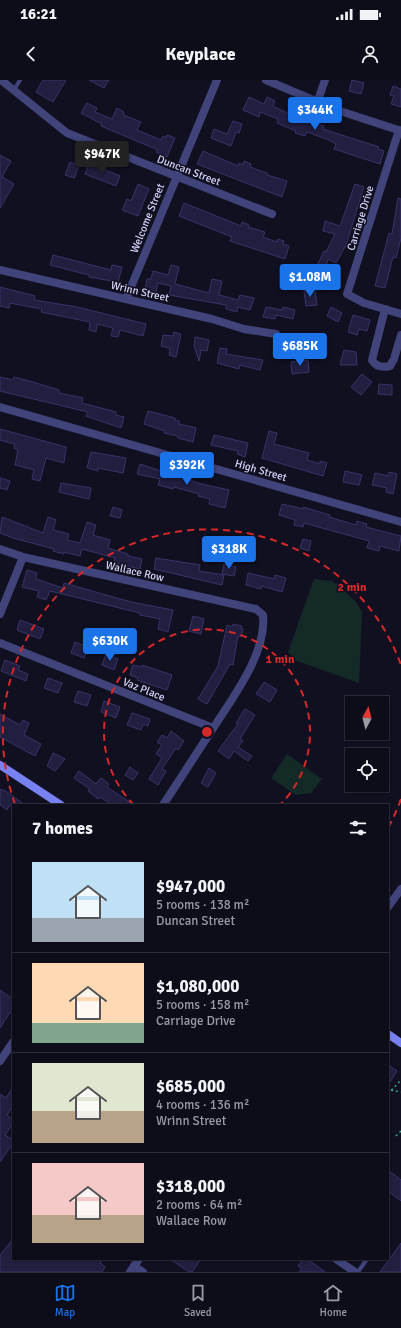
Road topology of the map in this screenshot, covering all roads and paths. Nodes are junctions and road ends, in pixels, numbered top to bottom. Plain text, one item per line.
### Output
1 (0, 80) edge
2 (20, 80) edge
3 (217, 80) edge
4 (266, 80) edge
5 (325, 80) edge
6 (14, 91) junction
7 (317, 103) junction
8 (400, 131) edge
9 (176, 177) junction
10 (272, 214) dead end
11 (0, 270) edge
12 (126, 299) junction
13 (385, 309) junction
14 (401, 314) edge
15 (276, 334) dead end
16 (401, 335) edge
17 (0, 407) edge
18 (401, 522) edge
19 (0, 549) edge
20 (23, 557) junction
21 (0, 614) edge
22 (0, 643) edge
23 (213, 728) junction
24 (0, 765) edge
25 (59, 804) edge
26 (164, 804) edge
27 (401, 889) edge
28 (389, 906) edge
29 (389, 1035) edge
30 (12, 1043) edge
31 (401, 1043) edge
32 (0, 1061) edge
33 (401, 1080) edge
34 (391, 1090) junction
35 (401, 1092) edge
36 (389, 1093) edge
37 (401, 1131) edge
38 (396, 1136) dead end
39 (338, 1260) edge
40 (366, 1260) edge
41 (134, 1266) edge
42 (143, 1272) edge
43 (356, 1272) edge

1 - 6 street, Duncan Street
2 - 6 lane
3 - 9 street, Welcome Street
4 - 7 street
5 - 7 street
6 - 9 street, Duncan Street
7 - 8 street
8 - 13 street, Carriage Drive
9 - 10 street, Duncan Street
9 - 12 street, Welcome Street
11 - 12 street, Wrinn Street
12 - 15 street, Wrinn Street
13 - 14 street, Carriage Drive
13 - 16 street
17 - 18 street, High Street
19 - 20 street, Wallace Row
20 - 21 street
20 - 23 street, Wallace Row
22 - 23 street, Vaz Place
23 - 26 street
24 - 25 main road
27 - 28 street
29 - 31 main road
30 - 32 street
33 - 34 path
34 - 35 path
34 - 36 path
37 - 38 path
39 - 43 street
40 - 43 lane
41 - 42 street

